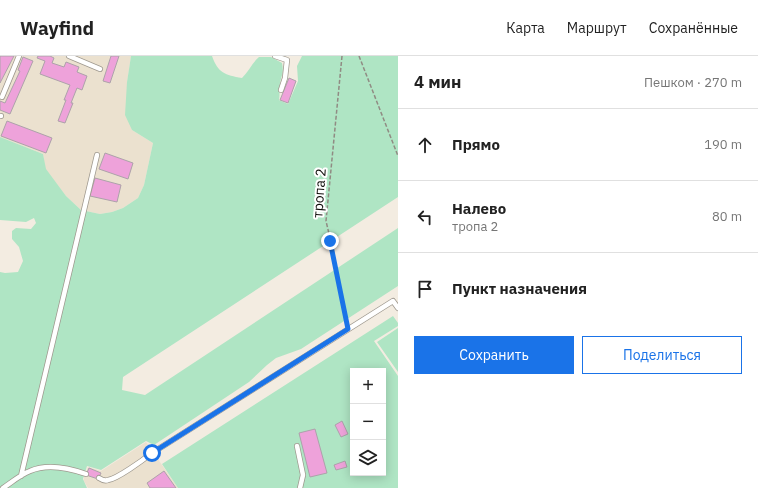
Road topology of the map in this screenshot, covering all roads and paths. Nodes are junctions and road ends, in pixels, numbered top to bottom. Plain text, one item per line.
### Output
1 (19, 56) edge
2 (69, 56) edge
3 (275, 56) edge
4 (342, 56) edge
5 (359, 56) edge
6 (100, 69) dead end
7 (281, 90) dead end
8 (2, 97) dead end
9 (97, 155) dead end
10 (398, 156) edge
11 (398, 308) edge
12 (348, 329) junction
13 (297, 446) dead end
14 (86, 474) dead end
15 (21, 476) junction
16 (99, 478) dead end
17 (3, 488) edge
18 (300, 488) edge

1 - 8 lane
2 - 6 lane
3 - 7 lane
4 - 12 path, тропа 2
5 - 10 path
9 - 15 lane
11 - 12 lane
12 - 16 lane
13 - 18 lane
14 - 15 lane
15 - 17 lane

